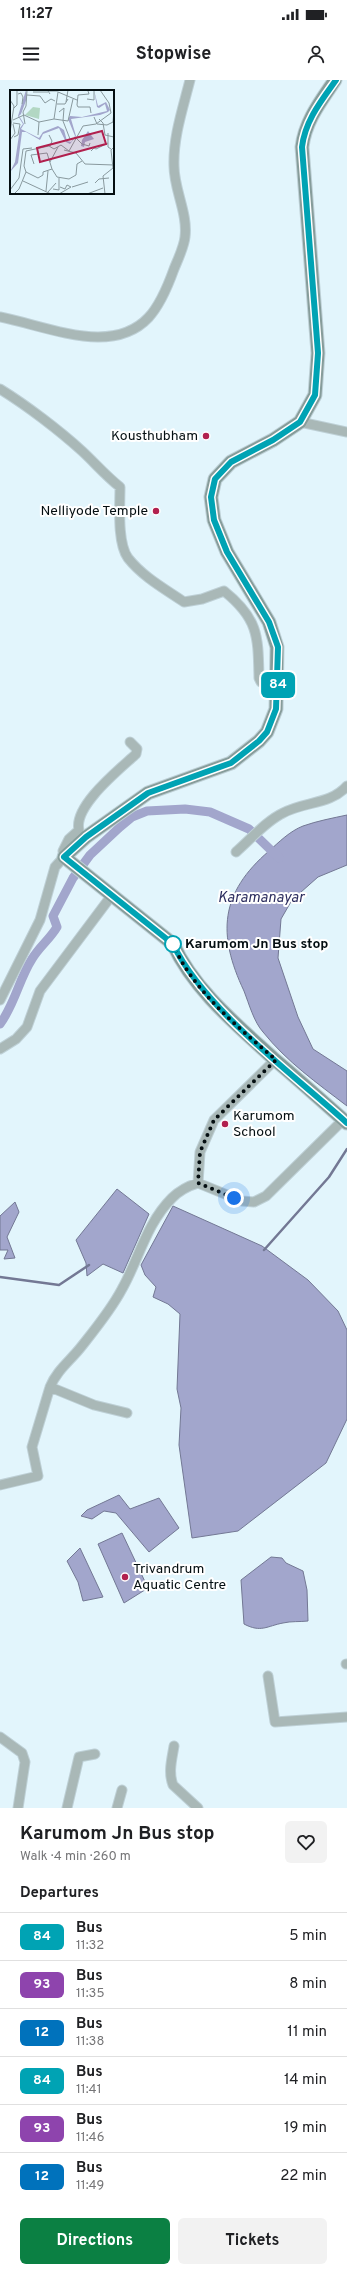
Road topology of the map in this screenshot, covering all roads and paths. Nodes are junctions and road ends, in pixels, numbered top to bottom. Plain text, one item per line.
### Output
1 (190, 80) edge
2 (336, 80) edge
3 (0, 318) edge
4 (0, 389) edge
5 (300, 422) junction
6 (347, 432) edge
7 (278, 680) junction
8 (130, 742) dead end
9 (347, 786) edge
10 (236, 852) dead end
11 (64, 857) junction
12 (112, 895) junction
13 (0, 1000) edge
14 (0, 1049) edge
15 (276, 1060) junction
16 (345, 1122) edge
17 (198, 1183) junction
18 (50, 1387) junction
19 (127, 1413) dead end
20 (0, 1485) edge
21 (268, 1676) dead end
22 (347, 1717) edge
23 (0, 1737) edge
24 (174, 1746) dead end
25 (95, 1754) dead end
26 (122, 1790) dead end
27 (18, 1808) edge
28 (67, 1808) edge
29 (117, 1808) edge
30 (198, 1808) edge

1 - 3 street
2 - 5 main road
4 - 7 street
5 - 6 street
5 - 7 main road
7 - 11 main road
8 - 11 street
9 - 10 street
11 - 12 main road
11 - 13 street
12 - 14 street
12 - 15 main road
15 - 16 main road
15 - 17 street
16 - 17 street
17 - 18 street
18 - 19 street
18 - 20 street
21 - 22 street
23 - 27 street
24 - 30 street
25 - 28 street
26 - 29 street

